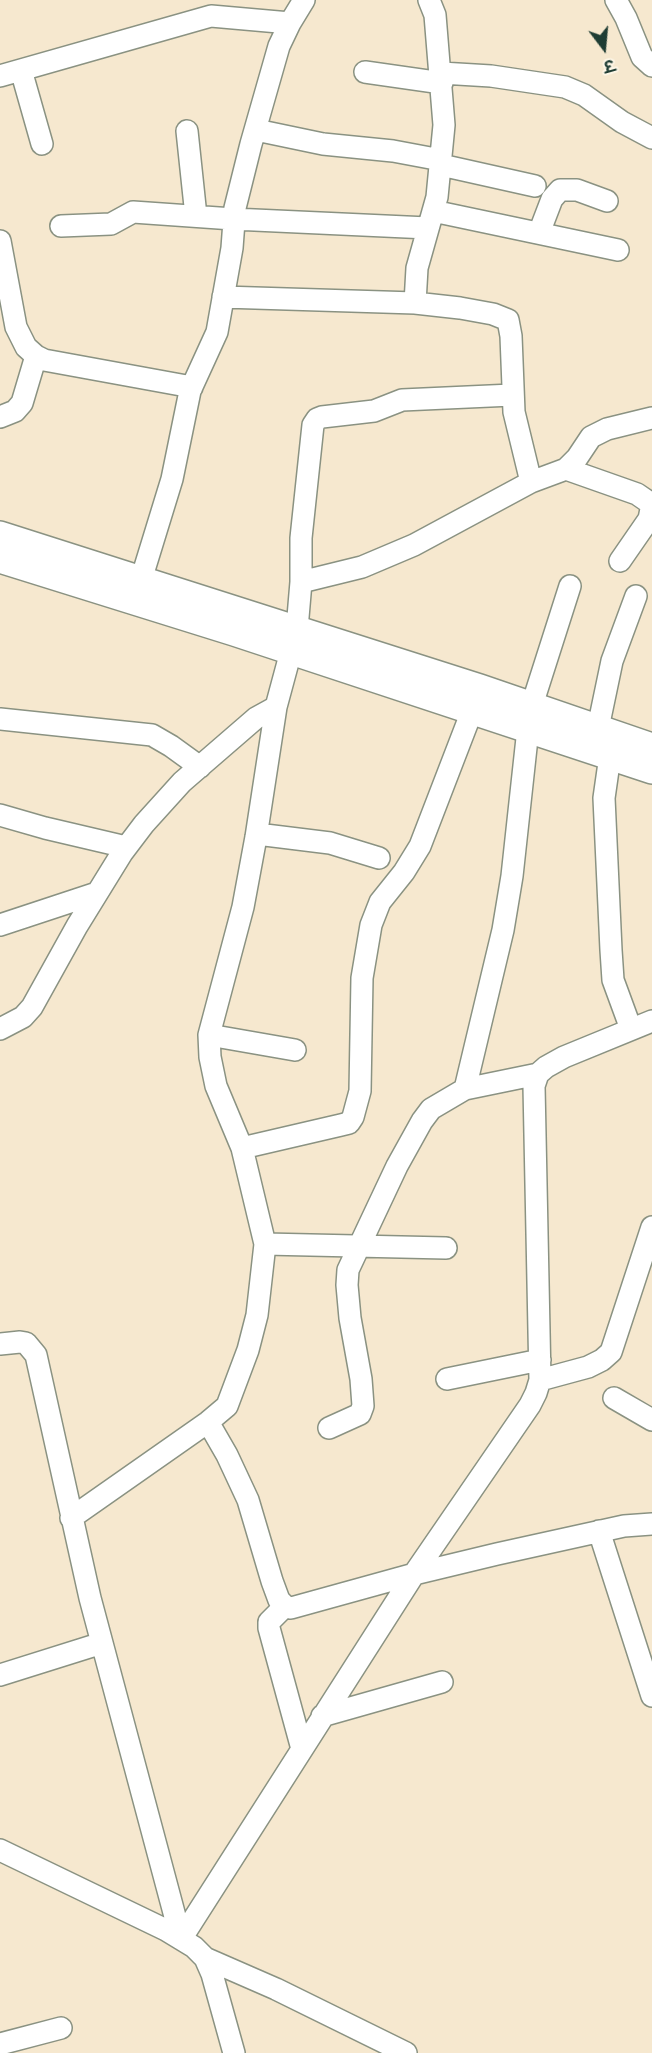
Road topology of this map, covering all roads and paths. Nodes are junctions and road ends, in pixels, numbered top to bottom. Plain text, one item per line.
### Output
1 (304, 0) edge
2 (429, 0) edge
3 (616, 0) edge
4 (290, 22) junction
5 (652, 66) edge
6 (21, 70) junction
7 (365, 72) dead end
8 (0, 76) edge
9 (441, 78) junction
10 (256, 130) junction
11 (187, 131) dead end
12 (652, 138) edge
13 (42, 144) dead end
14 (441, 162) junction
15 (535, 186) dead end
16 (607, 201) dead end
17 (196, 216) junction
18 (234, 219) junction
19 (431, 219) junction
20 (61, 226) dead end
21 (539, 234) junction
22 (0, 241) edge
23 (618, 250) dead end
24 (223, 297) junction
25 (416, 303) junction
26 (8, 328) edge
27 (36, 356) junction
28 (192, 387) junction
29 (512, 395) junction
30 (0, 417) edge
31 (652, 418) edge
32 (566, 469) junction
33 (531, 482) junction
34 (0, 535) edge
35 (0, 559) edge
36 (620, 561) dead end
37 (141, 580) junction
38 (301, 582) junction
39 (570, 586) dead end
40 (636, 596) dead end
41 (294, 640) junction
42 (276, 707) junction
43 (472, 711) junction
44 (530, 717) junction
45 (0, 719) edge
46 (598, 728) junction
47 (652, 747) edge
48 (610, 756) junction
49 (200, 767) junction
50 (652, 770) edge
51 (0, 815) edge
52 (257, 834) junction
53 (126, 847) junction
54 (379, 858) dead end
55 (97, 893) junction
56 (0, 925) edge
57 (652, 1021) edge
58 (0, 1029) edge
59 (631, 1029) junction
60 (209, 1035) junction
61 (295, 1050) dead end
62 (538, 1074) junction
63 (465, 1089) junction
64 (242, 1148) junction
65 (652, 1227) edge
66 (265, 1244) junction
67 (358, 1247) junction
68 (446, 1248) dead end
69 (0, 1344) edge
70 (540, 1370) junction
71 (447, 1379) dead end
72 (614, 1398) dead end
73 (652, 1420) edge
74 (208, 1422) junction
75 (329, 1428) dead end
76 (71, 1518) junction
77 (652, 1524) edge
78 (599, 1531) junction
79 (414, 1574) junction
80 (285, 1606) junction
81 (102, 1643) junction
82 (0, 1675) edge
83 (442, 1682) dead end
84 (652, 1696) edge
85 (322, 1716) junction
86 (302, 1749) junction
87 (0, 1850) edge
88 (181, 1939) junction
89 (205, 1959) junction
90 (61, 2028) dead end
91 (0, 2044) edge
92 (234, 2053) edge
93 (406, 2053) edge

1 - 4 street
2 - 9 street
3 - 5 street
4 - 6 street
4 - 10 street
6 - 8 street
6 - 13 street
7 - 9 street
9 - 12 street
9 - 14 street
10 - 14 street
10 - 18 street
11 - 17 street
14 - 15 street
14 - 19 street
16 - 21 street
17 - 18 street
17 - 20 street
18 - 19 street
18 - 24 street
19 - 21 street
19 - 25 street
21 - 23 street
22 - 26 street
24 - 25 street
24 - 28 street
25 - 29 street
26 - 27 street
27 - 28 street
27 - 30 street
28 - 37 street
29 - 33 street
29 - 38 street
31 - 32 street
32 - 33 street
32 - 36 street
33 - 38 street
34 - 37 main road
35 - 41 main road
37 - 41 main road
38 - 41 street
39 - 44 street
40 - 46 street
41 - 42 street
41 - 43 main road
41 - 44 main road
42 - 49 street
42 - 52 street
43 - 44 main road
43 - 64 street
44 - 46 main road
44 - 48 main road
44 - 63 street
45 - 49 street
46 - 47 main road
48 - 50 main road
48 - 59 street
49 - 53 street
51 - 53 street
52 - 54 street
52 - 60 street
53 - 55 street
55 - 56 street
55 - 58 street
57 - 59 street
59 - 62 street
60 - 61 street
60 - 64 street
62 - 63 street
62 - 70 street
63 - 67 street
64 - 66 street
65 - 70 street
66 - 67 street
66 - 74 street
67 - 68 street
67 - 75 street
69 - 76 street
70 - 71 street
70 - 79 street
72 - 73 street
74 - 76 street
74 - 80 street
76 - 81 street
77 - 78 street
78 - 79 street
78 - 84 street
79 - 80 street
79 - 85 street
80 - 86 street
81 - 82 street
81 - 88 street
83 - 85 street
85 - 86 street
86 - 88 street
87 - 88 street
88 - 89 street
89 - 92 street
89 - 93 street
90 - 91 street

